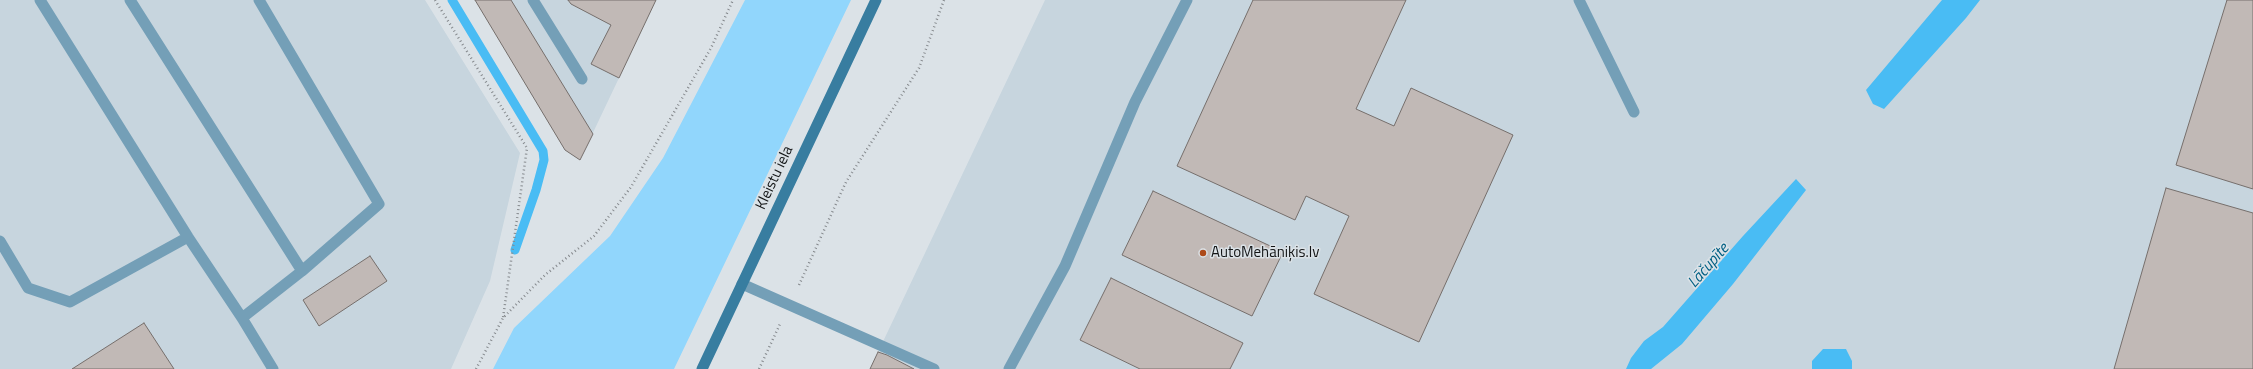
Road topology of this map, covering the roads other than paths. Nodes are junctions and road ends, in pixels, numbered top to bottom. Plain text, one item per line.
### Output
1 (40, 0) edge
2 (130, 0) edge
3 (259, 0) edge
4 (533, 0) edge
5 (876, 0) edge
6 (1187, 0) edge
7 (1579, 0) edge
8 (582, 79) dead end
9 (1634, 112) dead end
10 (188, 237) junction
11 (0, 240) edge
12 (302, 271) junction
13 (742, 284) junction
14 (242, 318) junction
15 (273, 369) edge
16 (702, 369) edge
17 (934, 369) edge
18 (1009, 369) edge

1 - 10 lane
2 - 12 lane
3 - 12 lane
4 - 8 lane
5 - 13 main road, Kleistu iela
6 - 18 lane
7 - 9 lane
10 - 11 lane
10 - 14 lane
12 - 14 lane
13 - 16 main road, Kleistu iela
13 - 17 lane
14 - 15 lane

